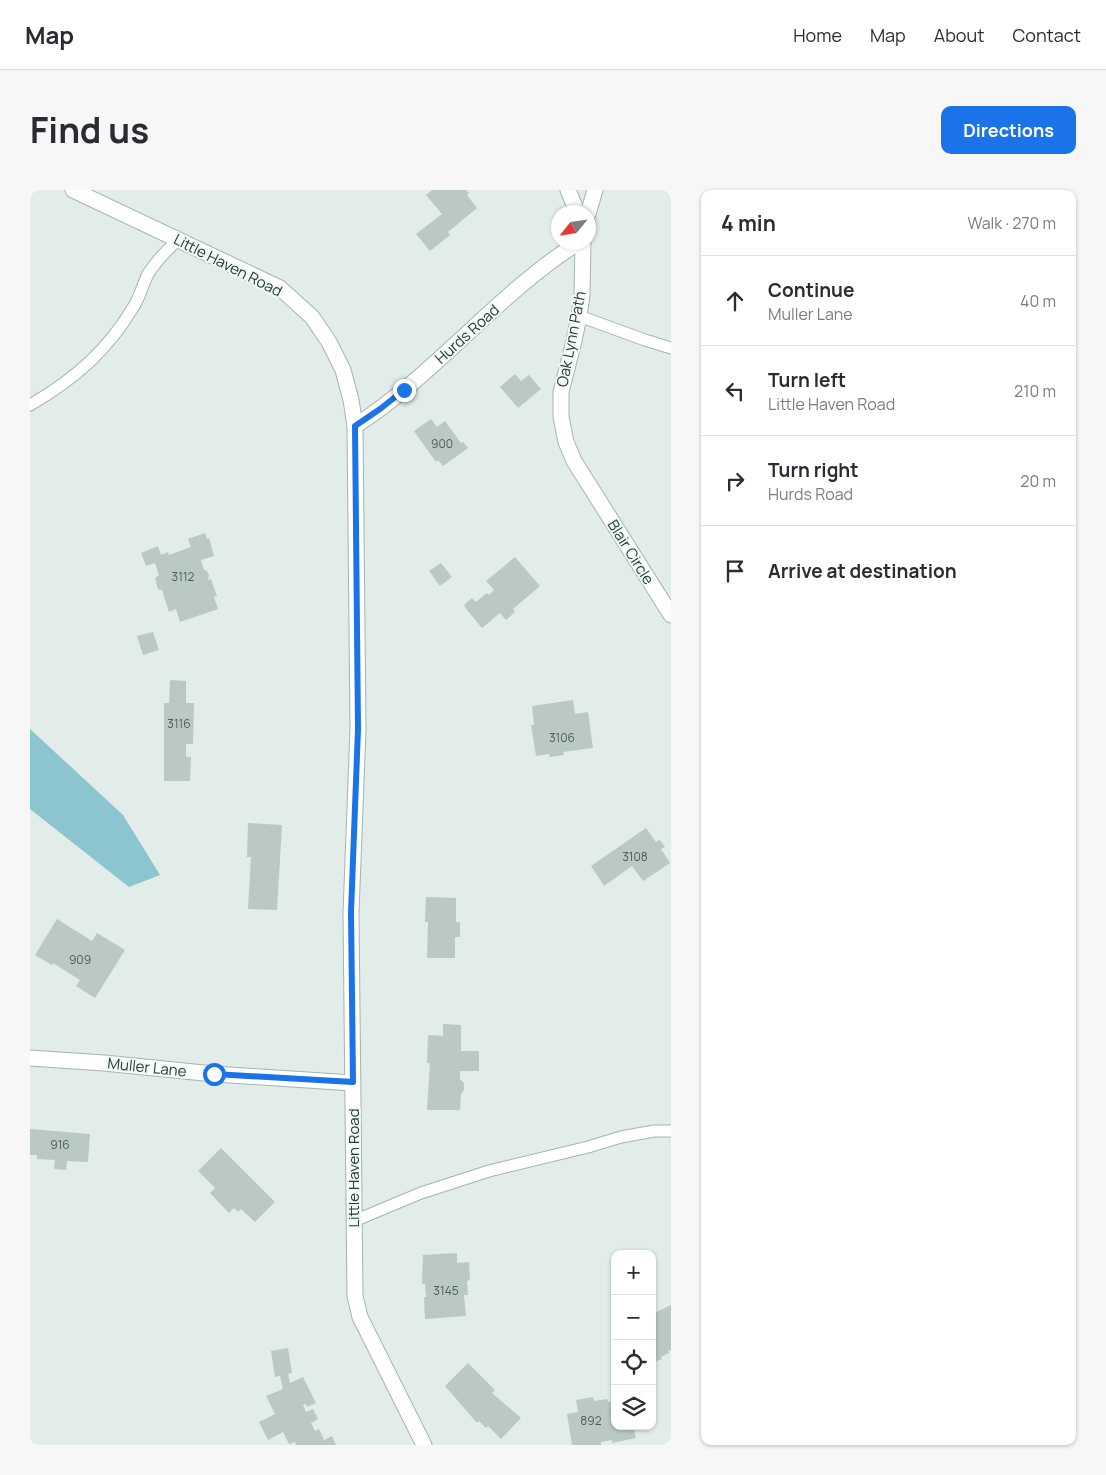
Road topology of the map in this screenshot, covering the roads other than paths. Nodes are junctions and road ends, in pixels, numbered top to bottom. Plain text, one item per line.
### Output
1 (73, 190) edge
2 (568, 190) edge
3 (595, 190) edge
4 (574, 205) edge
5 (591, 205) edge
6 (178, 240) junction
7 (568, 250) edge
8 (581, 250) edge
9 (579, 316) junction
10 (671, 348) edge
11 (30, 405) edge
12 (355, 426) junction
13 (608, 514) joint
14 (671, 615) edge
15 (30, 1058) edge
16 (353, 1082) junction
17 (671, 1131) edge
18 (354, 1220) junction
19 (424, 1445) edge

1 - 6 street, Little Haven Road
2 - 4 street
3 - 5 street
6 - 11 lane
6 - 12 street, Little Haven Road
7 - 12 street, Hurds Road
8 - 9 street, Oak Lynn Path
9 - 10 lane
9 - 13 street, Oak Lynn Path
12 - 16 street, Little Haven Road
13 - 14 street, Blair Circle
15 - 16 street, Muller Lane
16 - 18 street, Little Haven Road
17 - 18 lane
18 - 19 street, Little Haven Road

